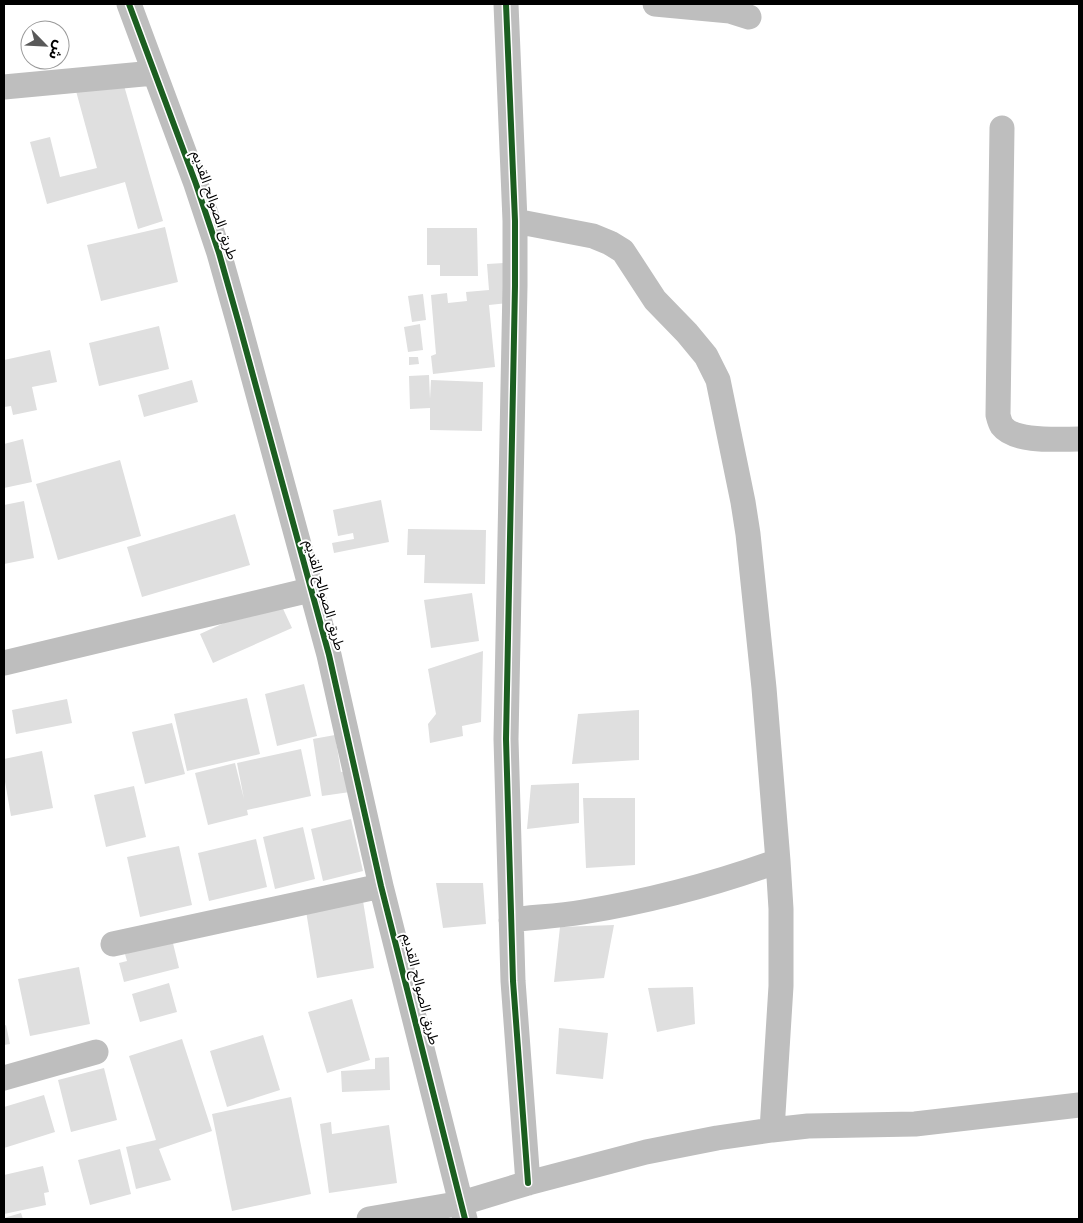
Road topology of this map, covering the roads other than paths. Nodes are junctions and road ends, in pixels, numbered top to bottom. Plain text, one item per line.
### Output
1 (129, 4) edge
2 (506, 4) edge
3 (655, 4) edge
4 (749, 17) dead end
5 (154, 73) junction
6 (4, 87) edge
7 (1002, 128) dead end
8 (515, 221) junction
9 (1079, 439) edge
10 (310, 590) junction
11 (4, 663) edge
12 (778, 861) junction
13 (381, 886) junction
14 (511, 920) junction
15 (113, 944) dead end
16 (96, 1052) dead end
17 (4, 1078) edge
18 (1079, 1105) edge
19 (772, 1130) junction
20 (528, 1183) junction
21 (464, 1211) edge
22 (369, 1219) edge

1 - 5 street, طريق الصوالح القديم
2 - 8 street
3 - 4 street
5 - 6 street
5 - 10 street, طريق الصوالح القديم
7 - 9 street
8 - 12 street
8 - 14 street
10 - 11 street
10 - 13 street, طريق الصوالح القديم
12 - 14 street
12 - 19 street
13 - 15 street
13 - 21 street, طريق الصوالح القديم
14 - 20 street
16 - 17 street
18 - 19 street
19 - 20 street
20 - 21 street
21 - 22 street

